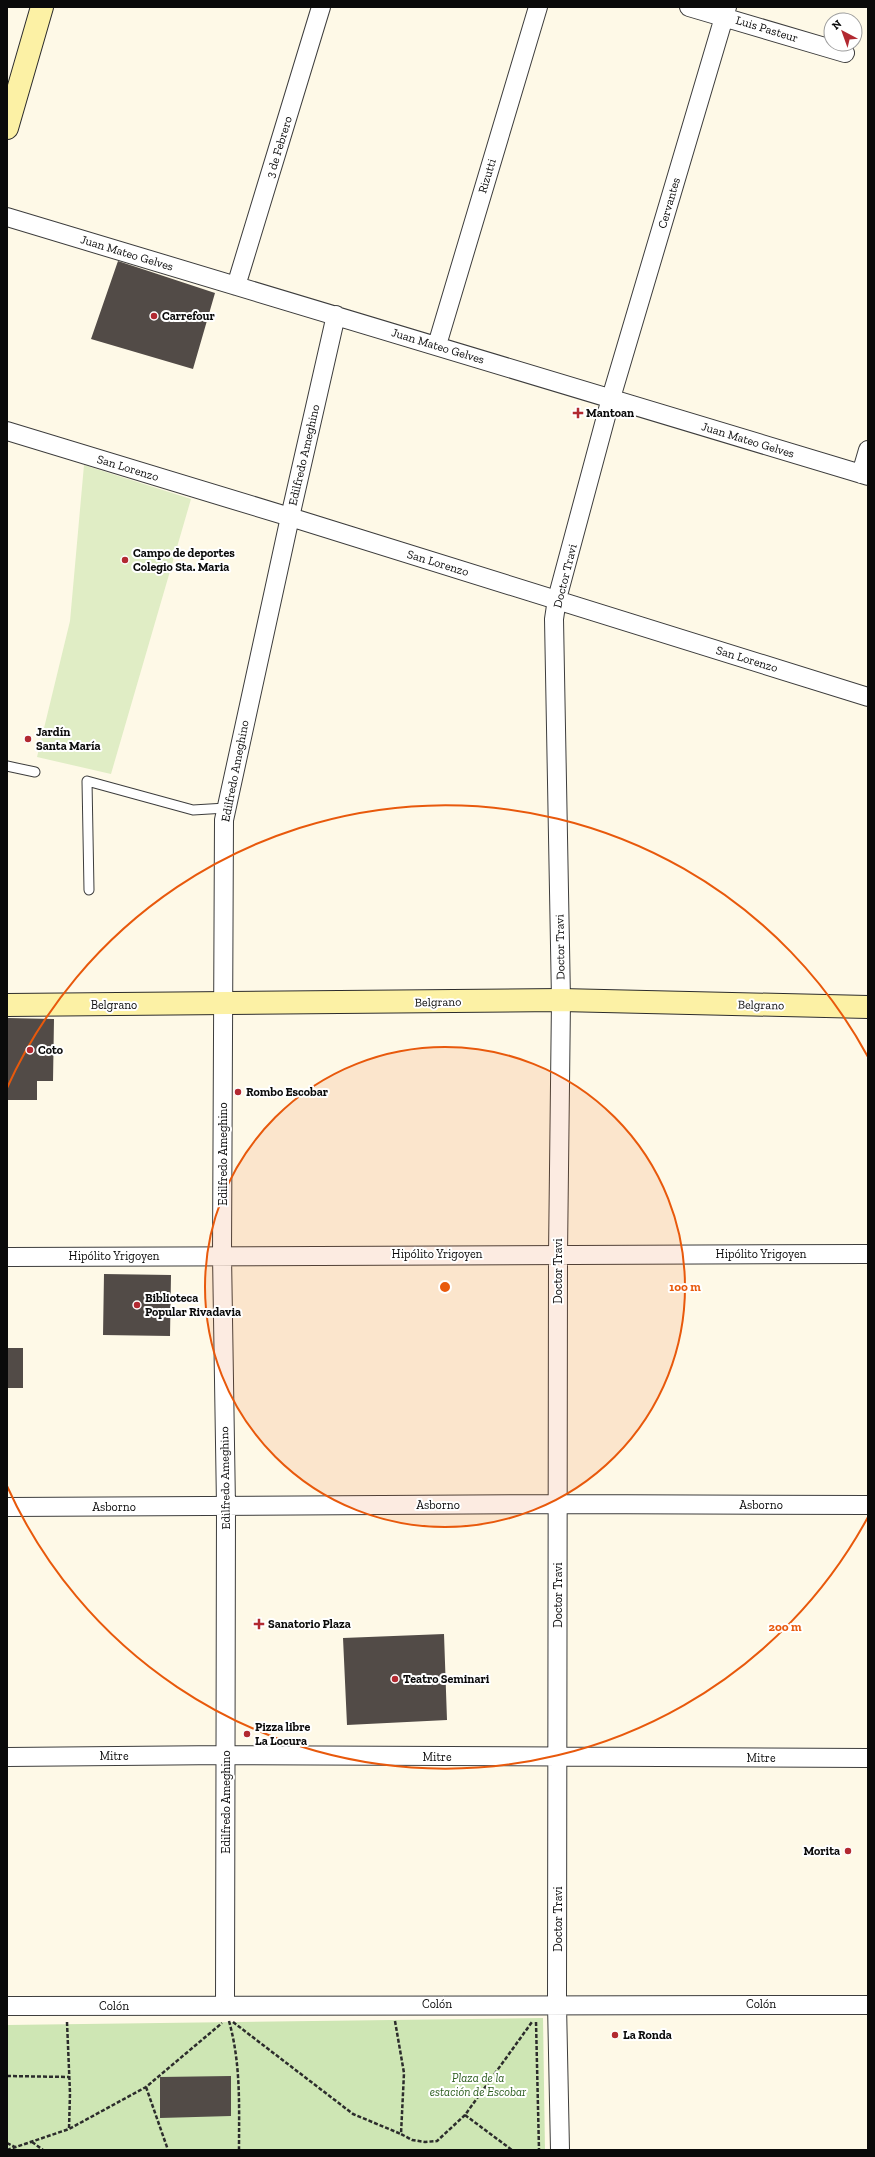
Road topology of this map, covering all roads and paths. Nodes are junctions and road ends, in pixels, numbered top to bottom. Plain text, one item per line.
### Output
1 (42, 7) edge
2 (321, 7) edge
3 (538, 7) edge
4 (689, 7) edge
5 (725, 12) edge
6 (845, 53) dead end
7 (7, 128) edge
8 (7, 217) edge
9 (236, 286) junction
10 (336, 315) junction
11 (437, 346) junction
12 (611, 398) junction
13 (7, 432) edge
14 (868, 450) edge
15 (864, 475) edge
16 (290, 517) junction
17 (557, 600) junction
18 (868, 697) edge
19 (7, 766) edge
20 (35, 772) dead end
21 (226, 808) junction
22 (89, 890) dead end
23 (561, 1000) junction
24 (7, 1005) edge
25 (224, 1005) junction
26 (868, 1007) edge
27 (558, 1254) junction
28 (868, 1254) edge
29 (222, 1255) junction
30 (7, 1257) edge
31 (558, 1504) junction
32 (226, 1506) junction
33 (868, 1506) edge
34 (7, 1507) edge
35 (226, 1755) junction
36 (7, 1757) edge
37 (559, 1758) junction
38 (868, 1758) edge
39 (558, 2004) junction
40 (868, 2005) edge
41 (7, 2006) edge
42 (229, 2014) junction
43 (394, 2017) dead end
44 (67, 2018) dead end
45 (7, 2076) edge
46 (69, 2077) junction
47 (146, 2087) junction
48 (465, 2115) junction
49 (69, 2129) junction
50 (401, 2134) junction
51 (32, 2142) junction
52 (7, 2143) edge
53 (16, 2148) junction
54 (7, 2150) edge
55 (43, 2150) edge
56 (168, 2150) edge
57 (239, 2150) edge
58 (512, 2150) edge
59 (539, 2150) edge
60 (560, 2150) edge

1 - 7 main road
2 - 9 street, 3 de Febrero
3 - 11 street, Rizutti
4 - 5 street, Luis Pasteur
5 - 6 street, Luis Pasteur
5 - 12 street, Cervantes
8 - 9 street, Juan Mateo Gelves
9 - 10 street, Juan Mateo Gelves
10 - 11 street, Juan Mateo Gelves
10 - 16 street, Edilfredo Ameghino
11 - 12 street, Juan Mateo Gelves
12 - 15 street, Juan Mateo Gelves
12 - 17 street, Doctor Travi
13 - 16 street, San Lorenzo
14 - 15 street
16 - 17 street, San Lorenzo
16 - 21 street, Edilfredo Ameghino
17 - 18 street, San Lorenzo
17 - 23 street, Doctor Travi
19 - 20 lane
21 - 22 lane
21 - 25 street, Edilfredo Ameghino
23 - 25 main road, Belgrano
23 - 26 main road, Belgrano
23 - 27 street, Doctor Travi
24 - 25 main road, Belgrano
25 - 29 street, Edilfredo Ameghino
27 - 28 street, Hipólito Yrigoyen
27 - 29 street, Hipólito Yrigoyen
27 - 31 street, Doctor Travi
29 - 30 street, Hipólito Yrigoyen
29 - 32 street, Edilfredo Ameghino
31 - 32 street, Asborno
31 - 33 street, Asborno
31 - 37 street, Doctor Travi
32 - 34 street, Asborno
32 - 35 street, Edilfredo Ameghino
35 - 36 street, Mitre
35 - 37 street, Mitre
35 - 42 street, Edilfredo Ameghino
37 - 38 street, Mitre
37 - 39 street, Doctor Travi
39 - 40 street, Colón
39 - 42 street, Colón
39 - 60 street, Doctor Travi
41 - 42 street, Colón
42 - 47 path
42 - 50 path
42 - 57 path
43 - 50 path
44 - 46 path
45 - 46 path
46 - 49 path
47 - 49 path
47 - 56 path
48 - 50 path
48 - 58 path
48 - 59 path
49 - 51 path
51 - 53 path
51 - 55 path
52 - 53 path
53 - 54 path

